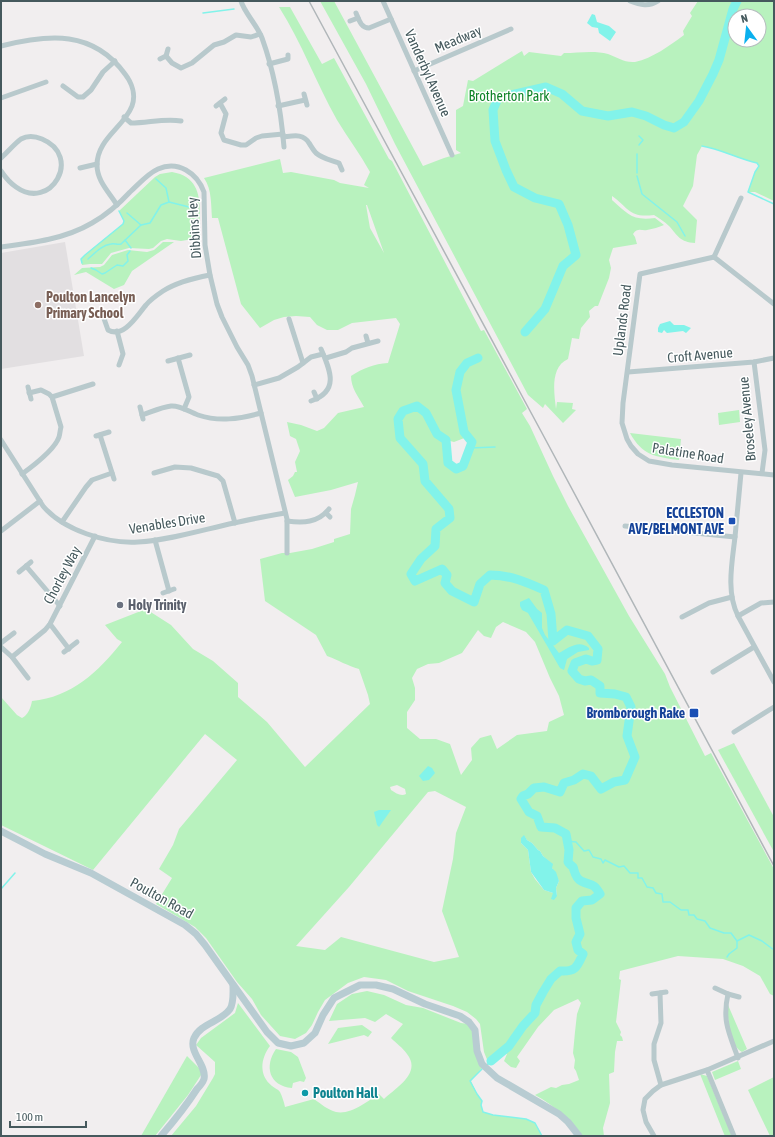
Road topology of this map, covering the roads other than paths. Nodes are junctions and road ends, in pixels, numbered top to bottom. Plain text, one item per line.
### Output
1 (241, 1) edge
2 (383, 1) edge
3 (630, 1) edge
4 (658, 1) edge
5 (391, 19) junction
6 (350, 22) dead end
7 (511, 29) dead end
8 (260, 34) junction
9 (1, 46) edge
10 (168, 49) dead end
11 (288, 55) dead end
12 (166, 56) junction
13 (160, 59) dead end
14 (115, 61) junction
15 (269, 64) junction
16 (414, 71) junction
17 (63, 86) dead end
18 (42, 91) dead end
19 (1, 98) edge
20 (225, 99) dead end
21 (305, 100) dead end
22 (278, 106) junction
23 (124, 117) junction
24 (181, 121) dead end
25 (283, 136) junction
26 (284, 147) dead end
27 (452, 155) dead end
28 (1, 158) edge
29 (97, 164) junction
30 (83, 166) dead end
31 (342, 170) dead end
32 (1, 171) edge
33 (741, 198) dead end
34 (117, 205) junction
35 (1, 247) edge
36 (714, 257) junction
37 (210, 275) junction
38 (774, 304) edge
39 (102, 313) dead end
40 (289, 319) dead end
41 (291, 326) junction
42 (284, 329) dead end
43 (117, 331) junction
44 (366, 336) dead end
45 (378, 341) dead end
46 (368, 343) junction
47 (324, 354) junction
48 (190, 355) dead end
49 (178, 358) junction
50 (774, 358) edge
51 (168, 360) dead end
52 (754, 362) junction
53 (303, 363) junction
54 (120, 365) dead end
55 (628, 372) junction
56 (93, 384) dead end
57 (254, 386) junction
58 (314, 392) dead end
59 (52, 397) junction
60 (31, 399) dead end
61 (317, 399) junction
62 (311, 401) dead end
63 (140, 407) dead end
64 (184, 409) junction
65 (261, 413) junction
66 (109, 432) dead end
67 (1, 440) edge
68 (6, 448) junction
69 (1, 451) edge
70 (741, 472) junction
71 (112, 473) junction
72 (154, 473) dead end
73 (762, 473) junction
74 (22, 474) junction
75 (774, 475) edge
76 (114, 479) dead end
77 (40, 501) junction
78 (285, 513) junction
79 (330, 518) dead end
80 (287, 521) junction
81 (62, 522) junction
82 (235, 523) junction
83 (625, 526) dead end
84 (1, 531) edge
85 (95, 536) junction
86 (735, 537) junction
87 (155, 540) junction
88 (287, 552) dead end
89 (31, 562) dead end
90 (26, 566) junction
91 (19, 572) dead end
92 (163, 593) dead end
93 (732, 597) junction
94 (774, 602) edge
95 (60, 606) junction
96 (738, 616) junction
97 (682, 617) dead end
98 (50, 624) junction
99 (14, 633) dead end
100 (77, 642) dead end
101 (1, 643) edge
102 (1, 647) edge
103 (754, 648) junction
104 (12, 657) junction
105 (713, 672) dead end
106 (28, 678) dead end
107 (774, 682) edge
108 (774, 707) edge
109 (734, 732) dead end
110 (1, 831) edge
111 (233, 985) junction
112 (714, 988) dead end
113 (666, 992) dead end
114 (660, 993) junction
115 (652, 994) dead end
116 (728, 994) junction
117 (739, 997) dead end
118 (774, 1041) edge
119 (738, 1058) junction
120 (708, 1070) junction
121 (661, 1086) junction
122 (161, 1136) edge
123 (579, 1136) edge
124 (654, 1136) edge
125 (734, 1136) edge

1 - 8 street
2 - 5 street, Vanderbyl Avenue
3 - 4 street
5 - 6 street
5 - 16 street, Vanderbyl Avenue
7 - 16 street, Meadway
8 - 12 street
8 - 15 street
9 - 14 street
10 - 12 street
11 - 15 street
12 - 13 street
14 - 17 street
14 - 23 street
15 - 22 street
16 - 27 street, Vanderbyl Avenue
18 - 19 street
20 - 25 street
21 - 22 street
22 - 25 street
23 - 24 street
23 - 29 street
25 - 26 street
25 - 31 street
28 - 32 street
29 - 30 street
29 - 34 street
33 - 36 street
34 - 35 street, Dibbins Hey
34 - 37 street, Dibbins Hey
36 - 38 street
36 - 55 street, Uplands Road
37 - 43 street
37 - 57 street, Dibbins Hey
39 - 43 street
40 - 41 street
41 - 42 street
41 - 53 street
43 - 54 street
44 - 46 street
45 - 46 street
46 - 47 street
47 - 53 street
47 - 61 street
48 - 49 street
49 - 51 street
49 - 64 street
50 - 52 street, Croft Avenue
52 - 55 street, Croft Avenue
52 - 73 street, Broseley Avenue
53 - 57 street
55 - 70 street, Palatine Road
56 - 59 street
57 - 65 street, Dibbins Hey
58 - 61 street
59 - 60 street
59 - 74 street
61 - 62 street
63 - 64 street
64 - 65 street
65 - 78 street, Dibbins Hey
66 - 71 street
67 - 68 street, Venables Drive
68 - 69 street
68 - 74 street, Venables Drive
70 - 73 street, Palatine Road
70 - 86 street
71 - 76 street
71 - 81 street
72 - 82 street
73 - 75 street, Palatine Road
74 - 77 street, Venables Drive
77 - 81 street, Venables Drive
77 - 84 street
78 - 80 street, Dibbins Hey
78 - 82 street, Venables Drive
79 - 80 street
80 - 88 street, Dibbins Hey
81 - 85 street, Venables Drive
82 - 87 street, Venables Drive
83 - 86 street
85 - 87 street, Venables Drive
85 - 95 street, Chorley Way
86 - 93 street
87 - 92 street
89 - 90 street
90 - 91 street
90 - 95 street
93 - 96 street
93 - 97 street
94 - 96 street
95 - 98 street, Chorley Way
96 - 103 street
98 - 100 street, Chorley Way
98 - 104 street, Chorley Way
99 - 101 street
102 - 104 street
103 - 105 street
103 - 107 street
104 - 106 street
108 - 109 street
110 - 111 street, Poulton Road
111 - 122 street
111 - 123 street, Poulton Road
112 - 116 street
113 - 114 street
114 - 115 street
114 - 121 street
116 - 117 street
116 - 119 street
118 - 119 street
119 - 120 street
120 - 121 street
120 - 125 street
121 - 124 street

